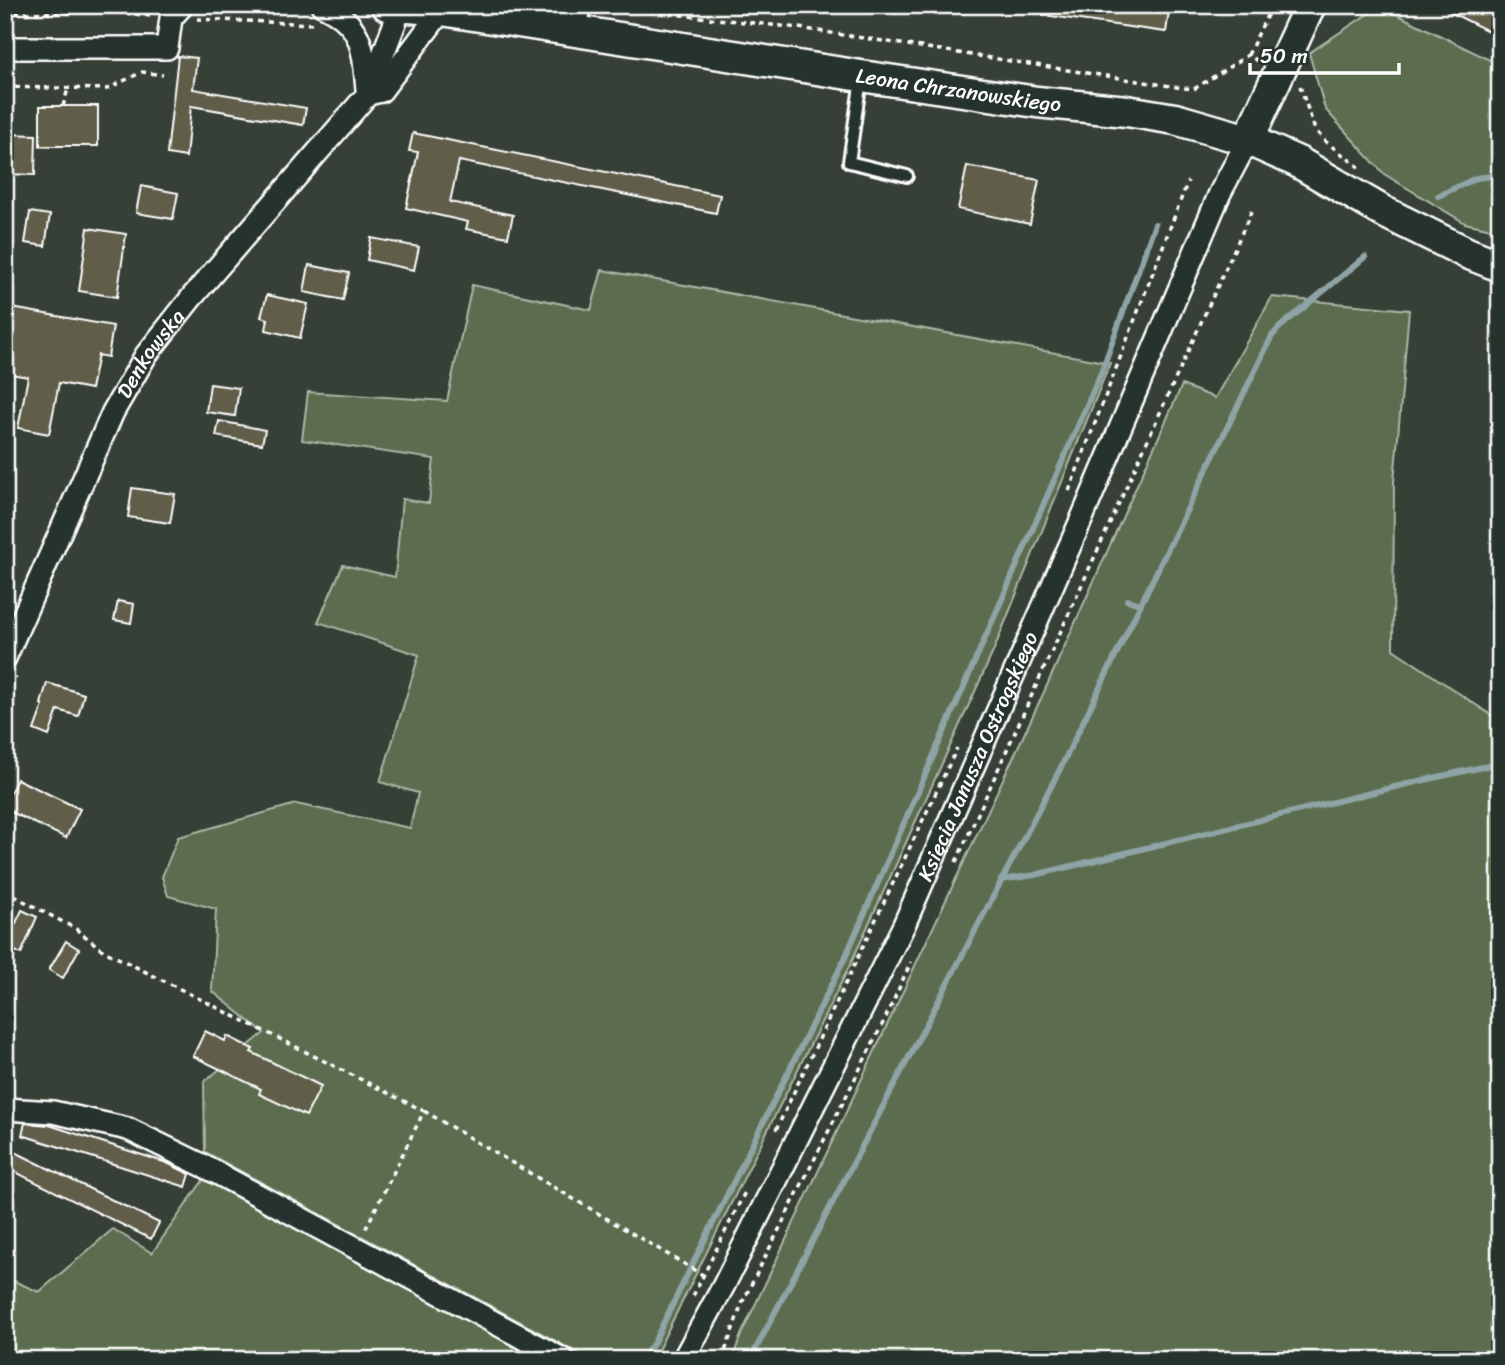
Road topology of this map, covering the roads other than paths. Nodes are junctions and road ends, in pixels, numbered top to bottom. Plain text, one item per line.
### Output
1 (1310, 5) edge
2 (394, 6) edge
3 (442, 10) junction
4 (177, 12) edge
5 (581, 14) edge
6 (321, 15) edge
7 (5, 48) edge
8 (861, 76) junction
9 (368, 94) junction
10 (1248, 140) junction
11 (908, 176) dead end
12 (1500, 266) edge
13 (11, 667) edge
14 (5, 1109) edge
15 (565, 1360) edge
16 (684, 1360) edge

1 - 10 street
2 - 3 street, Leona Chrzanowskiego
2 - 9 street, Denkowska
3 - 5 street, Leona Chrzanowskiego
3 - 9 street, Denkowska
4 - 7 street
5 - 8 street, Leona Chrzanowskiego
6 - 9 street
8 - 10 street, Leona Chrzanowskiego
8 - 11 lane
9 - 13 street, Denkowska
10 - 12 street, Leona Chrzanowskiego
10 - 16 street, Księcia Janusza Ostrogskiego
14 - 15 street

